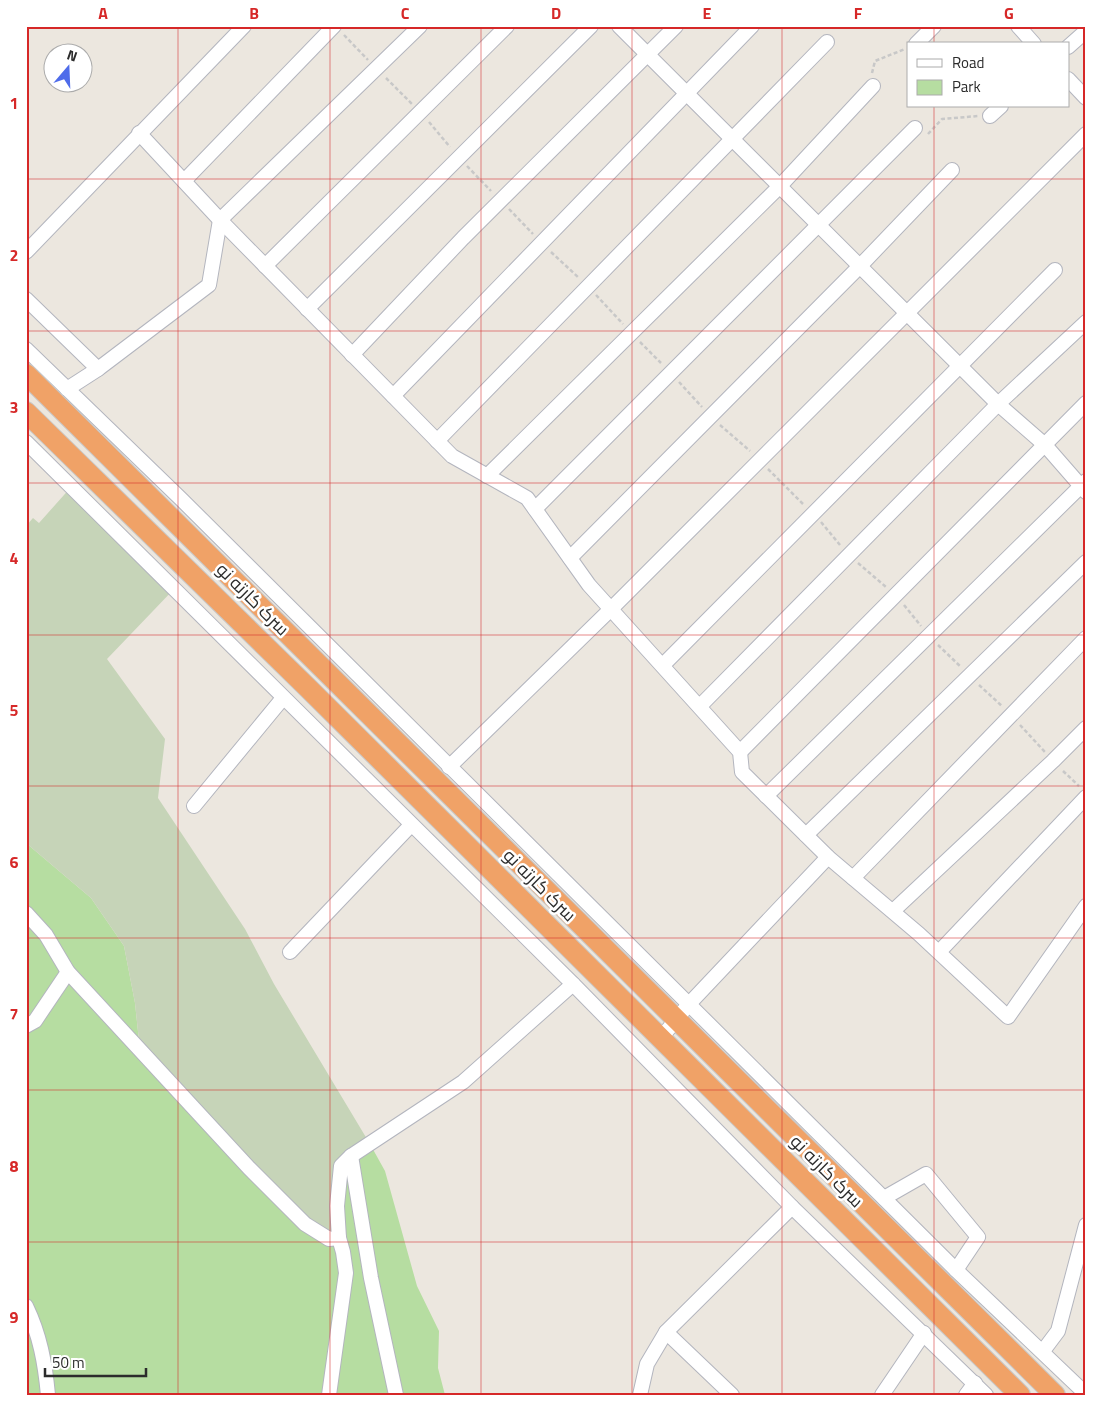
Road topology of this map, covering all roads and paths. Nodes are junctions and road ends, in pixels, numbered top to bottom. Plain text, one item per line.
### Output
1 (244, 26) edge
2 (334, 26) edge
3 (420, 26) edge
4 (507, 26) edge
5 (590, 26) edge
6 (620, 26) edge
7 (676, 26) edge
8 (752, 26) edge
9 (934, 26) edge
10 (1018, 26) edge
11 (1086, 31) edge
12 (827, 42) dead end
13 (918, 42) edge
14 (1032, 42) edge
15 (1070, 45) edge
16 (907, 48) edge
17 (648, 55) junction
18 (1070, 81) edge
19 (872, 82) joint
20 (687, 94) junction
21 (1086, 98) edge
22 (999, 108) edge
23 (990, 116) joint
24 (915, 128) joint
25 (139, 133) junction
26 (1086, 134) edge
27 (732, 138) junction
28 (952, 170) dead end
29 (184, 181) junction
30 (780, 186) junction
31 (220, 220) junction
32 (818, 224) junction
33 (26, 252) edge
34 (265, 266) junction
35 (860, 266) junction
36 (1055, 270) dead end
37 (26, 299) edge
38 (307, 309) junction
39 (908, 314) junction
40 (1086, 322) edge
41 (26, 349) edge
42 (352, 355) junction
43 (960, 366) junction
44 (98, 369) junction
45 (26, 374) edge
46 (67, 388) junction
47 (392, 396) junction
48 (1086, 403) edge
49 (998, 404) junction
50 (62, 411) junction
51 (26, 412) edge
52 (46, 431) junction
53 (26, 442) edge
54 (438, 442) junction
55 (1045, 445) junction
56 (487, 476) junction
57 (1084, 487) edge
58 (535, 509) junction
59 (570, 558) junction
60 (1086, 562) edge
61 (612, 608) junction
62 (1086, 638) edge
63 (663, 664) junction
64 (283, 698) junction
65 (700, 706) junction
66 (1086, 728) edge
67 (740, 752) junction
68 (449, 767) junction
69 (766, 796) junction
70 (1086, 797) edge
71 (194, 806) dead end
72 (411, 825) junction
73 (806, 835) junction
74 (828, 857) junction
75 (853, 878) junction
76 (1086, 906) edge
77 (893, 911) junction
78 (26, 913) edge
79 (290, 952) dead end
80 (939, 952) junction
81 (68, 972) junction
82 (573, 984) junction
83 (689, 1004) junction
84 (676, 1020) junction
85 (26, 1026) edge
86 (660, 1038) junction
87 (720, 1064) junction
88 (704, 1082) junction
89 (351, 1156) junction
90 (884, 1198) junction
91 (792, 1207) junction
92 (1086, 1225) edge
93 (339, 1238) junction
94 (956, 1270) junction
95 (26, 1306) edge
96 (666, 1332) junction
97 (924, 1333) junction
98 (1043, 1352) junction
99 (975, 1383) junction
100 (1086, 1394) edge
101 (48, 1395) edge
102 (329, 1395) edge
103 (396, 1395) edge
104 (640, 1395) edge
105 (732, 1395) edge
106 (882, 1395) edge
107 (966, 1395) edge
108 (986, 1395) edge
109 (1020, 1395) edge
110 (1055, 1395) edge

1 - 25 street
2 - 29 street
3 - 31 street
4 - 34 street
5 - 38 street
6 - 17 street
7 - 17 street
8 - 20 street
9 - 13 street
10 - 14 street
11 - 15 street
12 - 27 street
16 - 19 path
17 - 20 street
17 - 42 street
18 - 21 street
19 - 30 street
20 - 27 street
20 - 47 street
22 - 23 street
23 - 24 path
24 - 32 street
25 - 29 street
25 - 33 street
26 - 39 street
27 - 30 street
27 - 54 street
28 - 35 street
29 - 31 street
30 - 32 street
30 - 56 street
31 - 34 street
31 - 44 street
32 - 35 street
32 - 58 street
34 - 38 street
35 - 39 street
35 - 59 street
36 - 43 street
37 - 44 street
38 - 42 street
39 - 43 street
39 - 61 street
40 - 49 street
41 - 46 street
42 - 47 street
43 - 49 street
43 - 63 street
44 - 46 street
45 - 50 highway, سرک کارته نو
46 - 68 street
47 - 54 street
48 - 55 street
49 - 55 street
49 - 65 street
50 - 52 highway
50 - 84 highway, سرک کارته نو
51 - 52 highway
52 - 86 highway
53 - 64 street
54 - 56 street
55 - 57 street
55 - 67 street
56 - 58 street
57 - 69 street
58 - 59 street
59 - 61 street
60 - 73 street
61 - 63 street
61 - 68 street
62 - 75 street
63 - 65 street
64 - 71 street
64 - 72 street
65 - 67 street
66 - 77 street
67 - 69 street
68 - 83 street
69 - 73 street
70 - 80 street
72 - 79 street
72 - 82 street
73 - 74 street
74 - 75 street
74 - 83 street
75 - 77 street
76 - 80 street
77 - 80 street
78 - 81 street
81 - 85 street
81 - 93 street
82 - 89 street
82 - 91 street
83 - 84 street
83 - 90 street
84 - 86 street
84 - 87 highway, سرک کارته نو
86 - 88 highway
87 - 88 highway
87 - 110 highway, سرک کارته نو
88 - 109 highway
89 - 93 street
89 - 103 street
90 - 94 street
90 - 94 street
91 - 96 street
91 - 97 street
92 - 98 street
93 - 102 street
94 - 98 street
95 - 101 street
96 - 104 street
96 - 105 street
97 - 99 street
97 - 106 street
98 - 100 street
99 - 107 street
99 - 108 street

